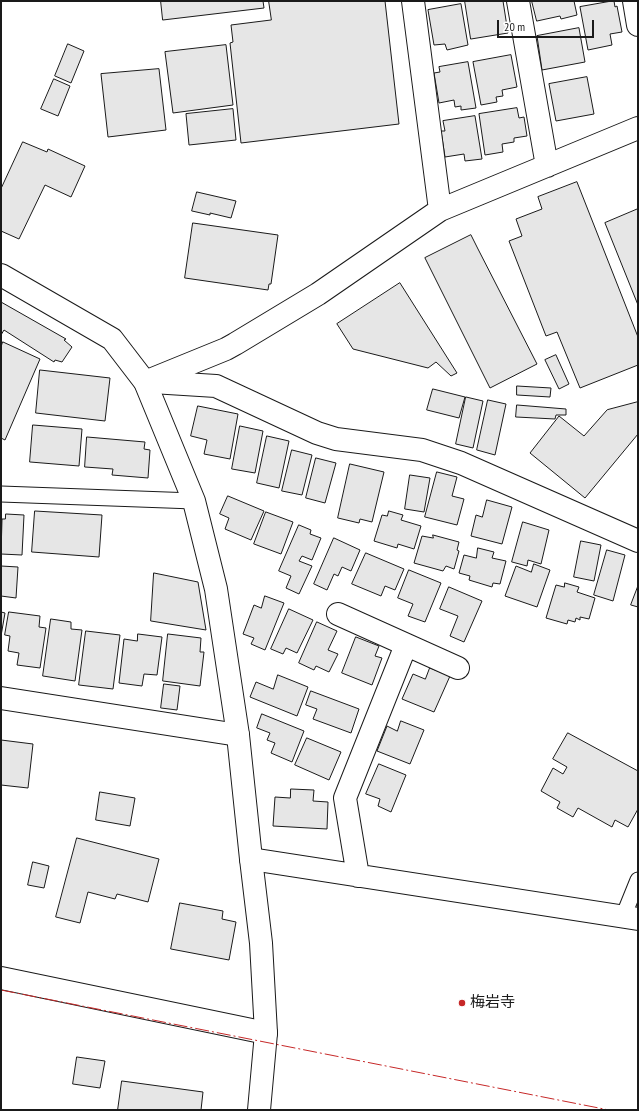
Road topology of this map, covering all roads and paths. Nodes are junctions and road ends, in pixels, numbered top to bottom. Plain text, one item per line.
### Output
1 (413, 1) edge
2 (518, 1) edge
3 (634, 1) edge
4 (638, 24) edge
5 (638, 128) edge
6 (547, 166) junction
7 (440, 210) junction
8 (1, 275) edge
9 (145, 382) junction
10 (1, 494) edge
11 (194, 501) junction
12 (638, 541) edge
13 (338, 614) dead end
14 (406, 645) junction
15 (458, 668) dead end
16 (1, 698) edge
17 (238, 735) junction
18 (251, 858) junction
19 (358, 876) junction
20 (638, 880) edge
21 (630, 918) edge
22 (1, 978) edge
23 (266, 1033) junction
24 (259, 1110) edge

1 - 7 street
2 - 6 street
3 - 4 street
5 - 6 street
6 - 7 street
7 - 9 street
8 - 9 street
9 - 11 street
9 - 12 street
10 - 11 lane
11 - 17 street
13 - 14 street
14 - 15 street
14 - 19 street
16 - 17 street
17 - 18 street
18 - 19 street
18 - 23 street
19 - 21 street
20 - 21 lane
22 - 23 street
23 - 24 street

